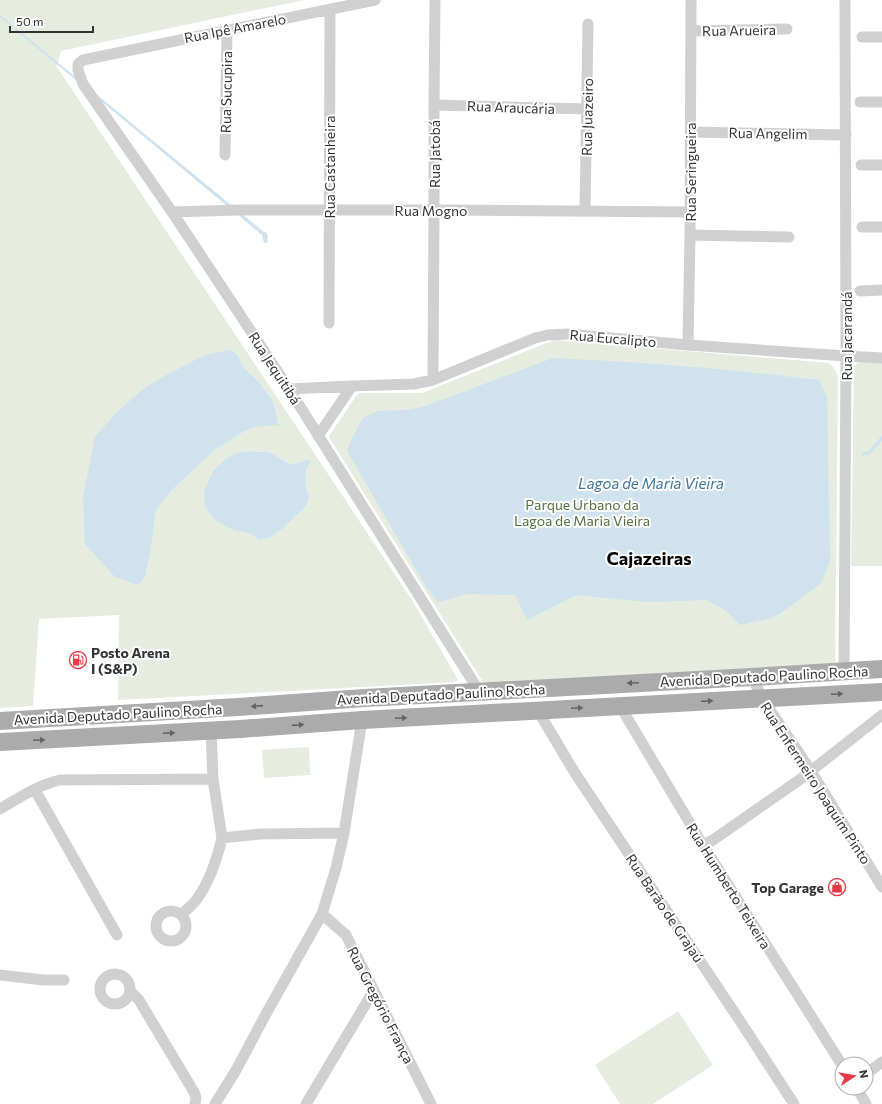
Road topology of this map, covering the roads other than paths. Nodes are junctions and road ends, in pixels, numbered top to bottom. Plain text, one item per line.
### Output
1 (374, 0) edge
2 (435, 0) edge
3 (691, 0) edge
4 (845, 0) edge
5 (330, 10) junction
6 (588, 24) dead end
7 (787, 29) dead end
8 (227, 30) junction
9 (691, 31) junction
10 (862, 37) dead end
11 (882, 37) edge
12 (96, 57) joint
13 (860, 102) dead end
14 (882, 102) edge
15 (434, 105) junction
16 (588, 109) junction
17 (691, 132) junction
18 (846, 135) junction
19 (225, 155) dead end
20 (861, 165) dead end
21 (882, 165) edge
22 (434, 210) junction
23 (329, 211) junction
24 (585, 211) junction
25 (172, 212) junction
26 (690, 212) junction
27 (862, 227) dead end
28 (882, 227) edge
29 (690, 235) junction
30 (789, 237) dead end
31 (882, 290) edge
32 (860, 291) dead end
33 (329, 323) dead end
34 (688, 344) junction
35 (846, 356) junction
36 (882, 358) edge
37 (433, 380) junction
38 (352, 386) junction
39 (289, 390) junction
40 (318, 436) junction
41 (882, 669) edge
42 (844, 672) junction
43 (752, 677) junction
44 (479, 691) junction
45 (882, 692) edge
46 (365, 698) junction
47 (762, 698) junction
48 (620, 706) junction
49 (538, 710) junction
50 (882, 715) edge
51 (362, 720) junction
52 (0, 721) edge
53 (212, 730) junction
54 (0, 742) edge
55 (811, 770) junction
56 (213, 779) junction
57 (35, 790) junction
58 (0, 809) edge
59 (344, 833) junction
60 (222, 838) junction
61 (703, 845) junction
62 (882, 887) edge
63 (322, 914) junction
64 (181, 915) dead end
65 (117, 936) dead end
66 (0, 975) edge
67 (64, 980) dead end
68 (374, 990) junction
69 (130, 991) dead end
70 (836, 1056) edge
71 (195, 1104) edge
72 (215, 1104) edge
73 (306, 1104) edge
74 (431, 1104) edge
75 (794, 1104) edge

1 - 5 street, Rua Ipê Amarelo
2 - 15 street, Rua Jatobá
3 - 9 street, Rua Seringueira
4 - 18 street, Rua Jacarandá
5 - 8 street, Rua Ipê Amarelo
5 - 23 street, Rua Castanheira
6 - 16 street, Rua Juazeiro
7 - 9 street, Rua Arueira
8 - 12 street, Rua Ipê Amarelo
8 - 19 street, Rua Sucupira
9 - 17 street, Rua Seringueira
10 - 11 street
12 - 25 street, Rua Jequitibá
13 - 14 street
15 - 16 street, Rua Araucária
15 - 22 street, Rua Jatobá
16 - 24 street, Rua Juazeiro
17 - 18 street, Rua Angelim
17 - 26 street, Rua Seringueira
18 - 35 street, Rua Jacarandá
20 - 21 street
22 - 23 street, Rua Mogno
22 - 24 street, Rua Mogno
22 - 37 street, Rua Jatobá
23 - 25 street, Rua Mogno
23 - 33 street, Rua Castanheira
24 - 26 street, Rua Mogno
25 - 39 street, Rua Jequitibá
26 - 29 street, Rua Seringueira
27 - 28 street
29 - 30 street
29 - 34 street, Rua Seringueira
31 - 32 street
34 - 35 street, Rua Eucalipto
34 - 37 street, Rua Eucalipto
35 - 36 street, Rua Eucalipto
35 - 42 street, Rua Jacarandá
37 - 38 street, Rua Eucalipto
38 - 39 street, Rua Eucalipto
38 - 40 street
39 - 40 street, Rua Jequitibá
40 - 44 street, Rua Jequitibá
41 - 42 main road, Avenida Deputado Paulino Rocha
42 - 43 main road, Avenida Deputado Paulino Rocha
43 -> 44 main road, Avenida Deputado Paulino Rocha
43 - 47 street, Rua Enfermeiro Joaquim Pinto
44 - 46 main road, Avenida Deputado Paulino Rocha
47 -> 45 main road, Avenida Deputado Paulino Rocha
46 - 51 main road
46 -> 52 main road, Avenida Deputado Paulino Rocha
48 -> 47 main road, Avenida Deputado Paulino Rocha
47 - 55 street, Rua Enfermeiro Joaquim Pinto
49 -> 48 main road, Avenida Deputado Paulino Rocha
48 - 61 street, Rua Humberto Teixeira
51 -> 49 main road, Avenida Deputado Paulino Rocha
49 - 75 street, Rua Barão de Grajaú
50 - 55 street
53 -> 51 main road, Avenida Deputado Paulino Rocha
51 - 59 street
54 -> 53 main road, Avenida Deputado Paulino Rocha
53 - 56 street
55 - 61 street
55 - 62 street, Rua Enfermeiro Joaquim Pinto
56 - 57 street
56 - 60 street
57 - 58 street
57 - 65 street
59 - 60 street
59 - 63 street
60 - 64 street
61 - 70 street, Rua Humberto Teixeira
63 - 68 street, Rua Gregório França
63 - 72 street
66 - 67 street
68 - 73 street
68 - 74 street, Rua Gregório França
69 - 71 street

